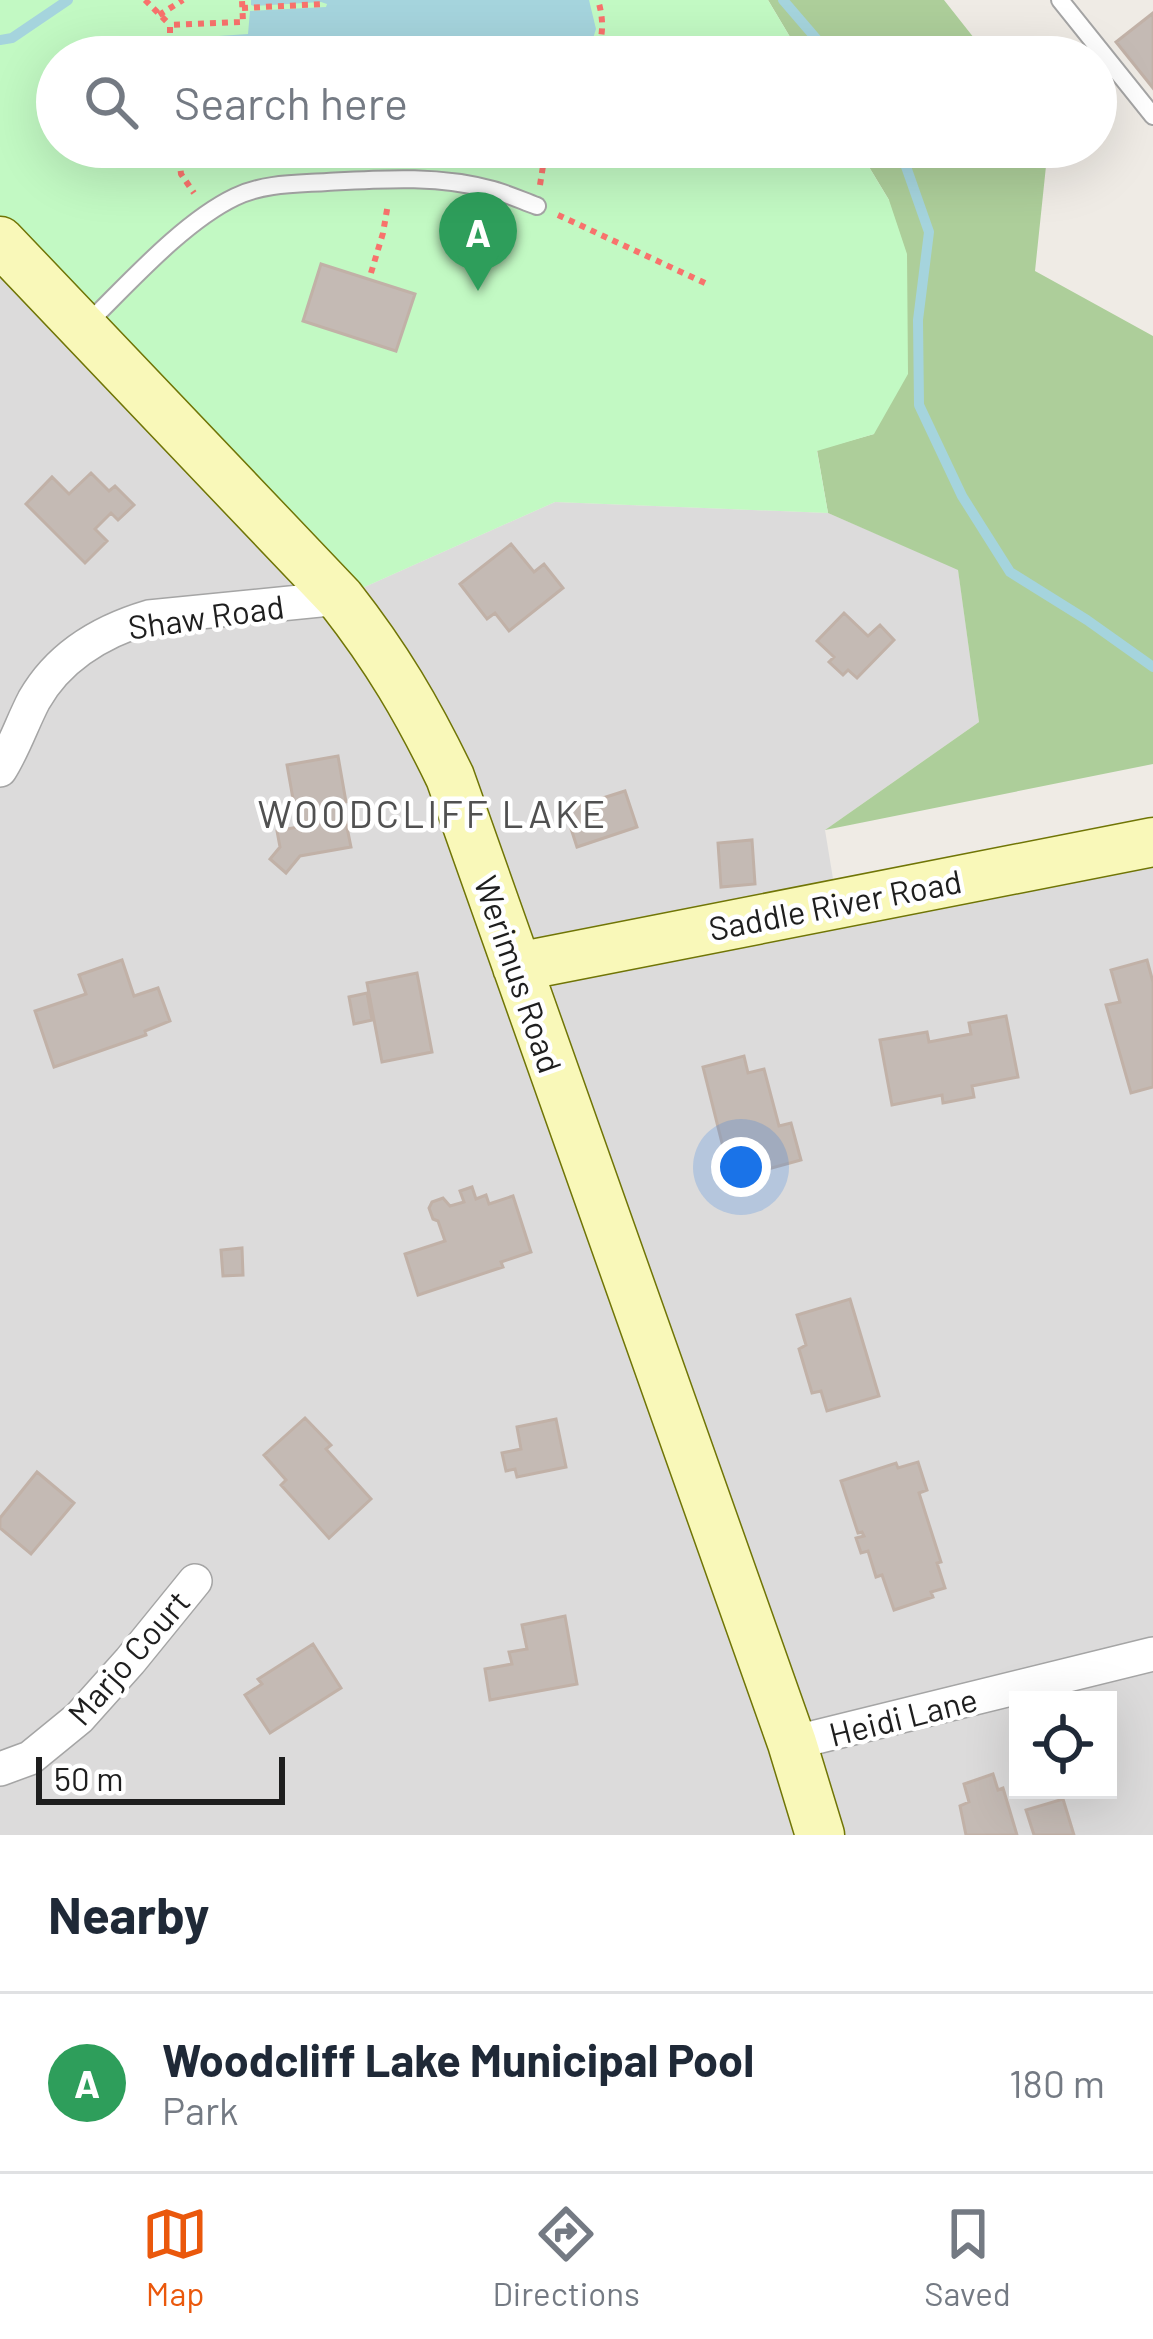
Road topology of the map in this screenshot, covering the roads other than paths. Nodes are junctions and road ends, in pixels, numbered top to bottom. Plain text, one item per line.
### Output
1 (1060, 0) edge
2 (1089, 36) edge
3 (1117, 71) edge
4 (1153, 116) edge
5 (537, 206) road end
6 (0, 241) edge
7 (83, 328) junction
8 (340, 598) junction
9 (0, 770) edge
10 (1153, 842) edge
11 (517, 967) junction
12 (195, 1581) dead end
13 (1153, 1654) edge
14 (792, 1743) junction
15 (0, 1769) edge
16 (820, 1835) edge

1 - 2 lane
3 - 4 lane
5 - 7 lane
6 - 7 main road, Werimus Road
7 - 8 main road, Werimus Road
8 - 9 street, Shaw Road
8 - 11 main road, Werimus Road
10 - 11 main road, Saddle River Road
11 - 14 main road, Werimus Road
12 - 15 street, Marjo Court
13 - 14 street, Heidi Lane
14 - 16 main road, Werimus Road

